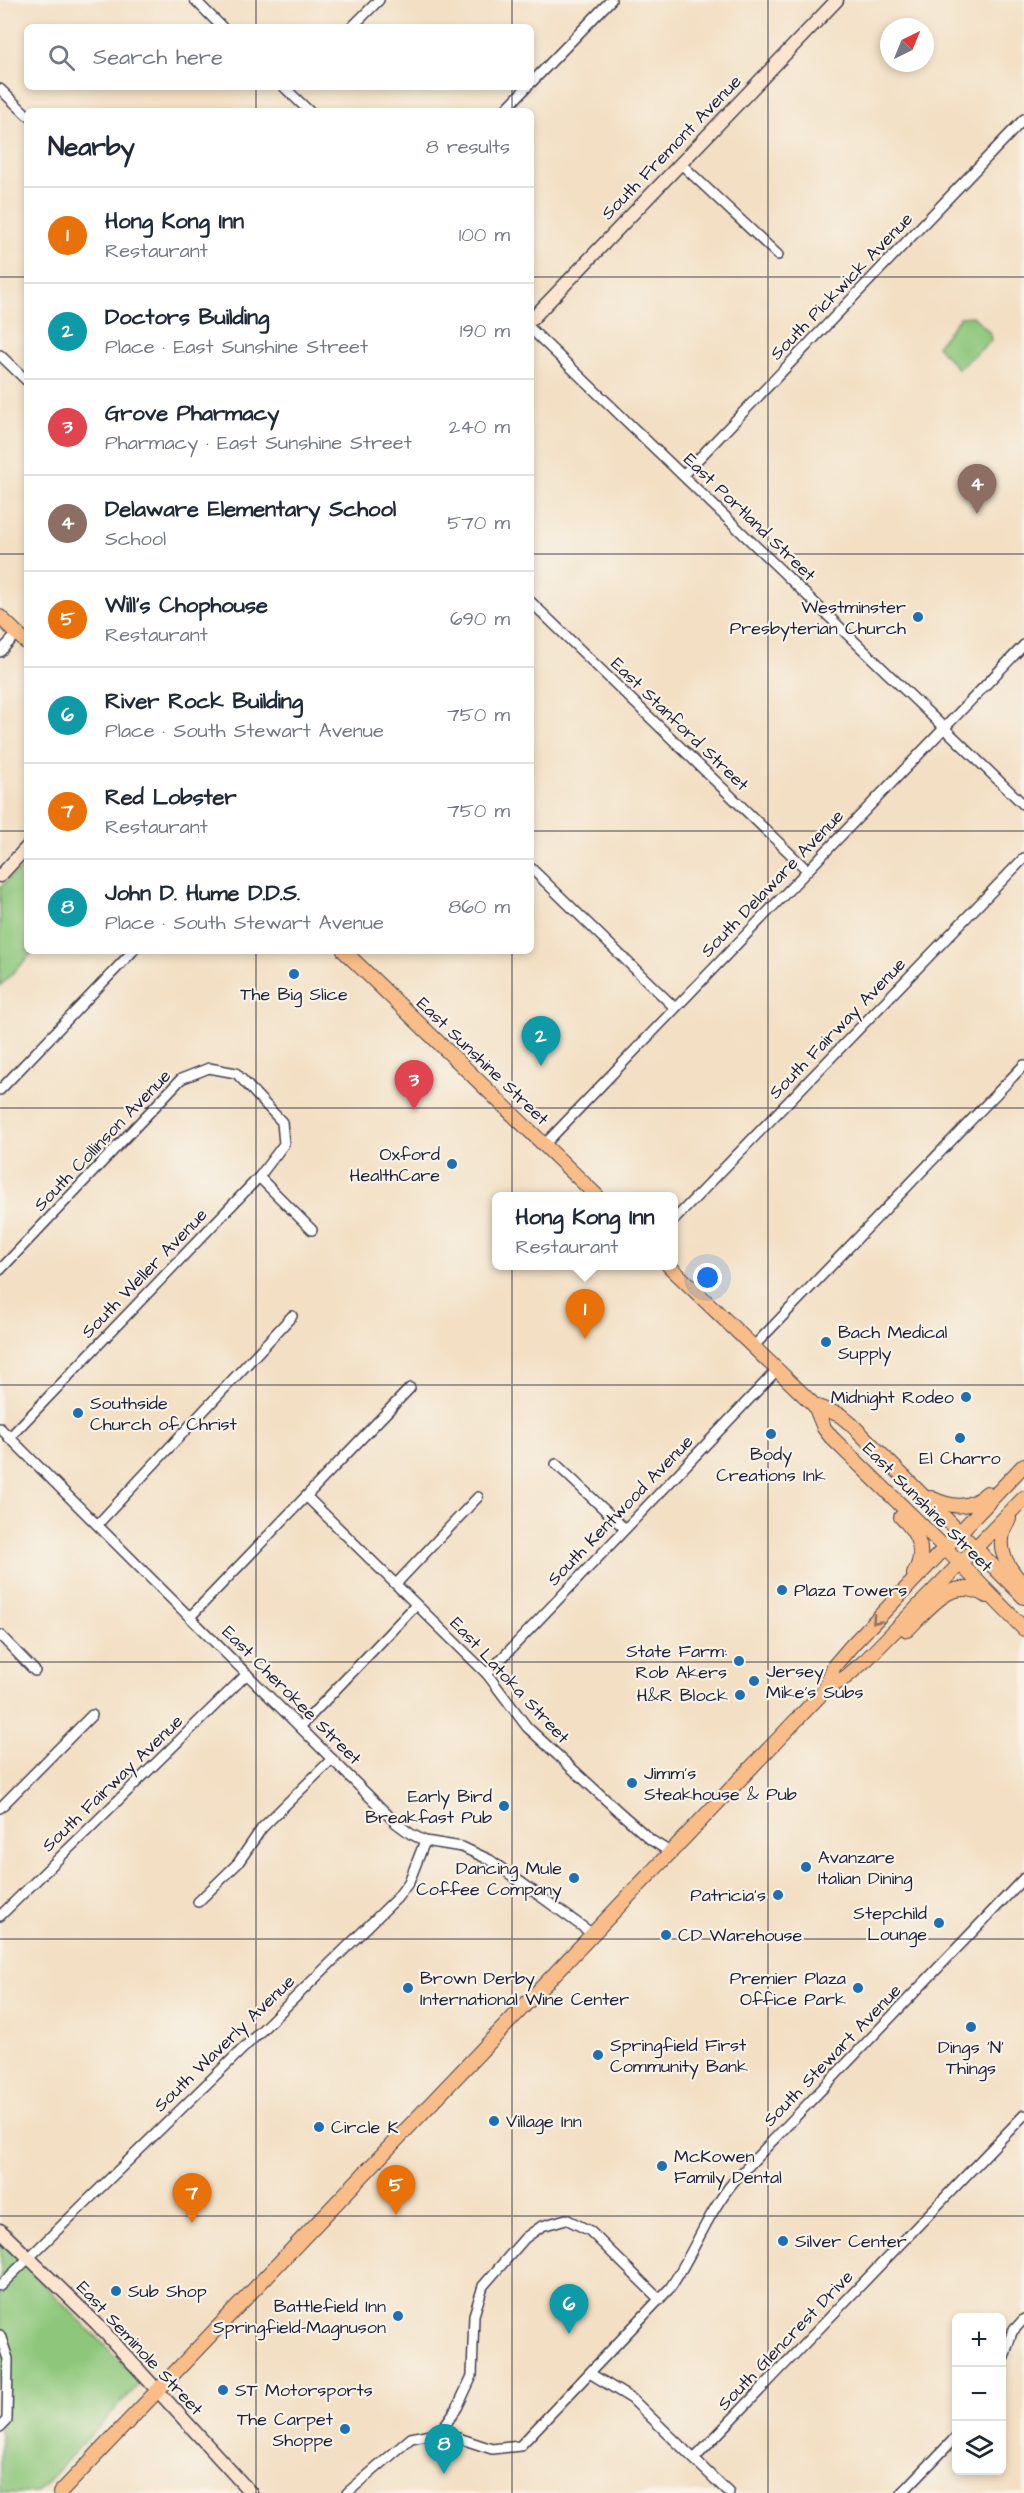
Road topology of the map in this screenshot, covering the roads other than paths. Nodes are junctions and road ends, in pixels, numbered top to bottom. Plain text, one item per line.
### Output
1 (195, 0) edge
2 (379, 0) edge
3 (611, 0) edge
4 (837, 0) edge
5 (219, 24) edge
6 (355, 24) edge
7 (534, 80) edge
8 (0, 88) edge
9 (291, 90) edge
10 (524, 90) edge
11 (306, 108) edge
12 (507, 108) edge
13 (24, 112) edge
14 (1024, 119) edge
15 (680, 163) junction
16 (778, 255) dead end
17 (534, 317) edge
18 (534, 331) edge
19 (0, 355) edge
20 (24, 378) edge
21 (683, 475) junction
22 (534, 605) edge
23 (0, 617) edge
24 (22, 639) edge
25 (1024, 645) edge
26 (0, 652) edge
27 (944, 728) junction
28 (1024, 805) edge
29 (24, 850) edge
30 (1024, 858) edge
31 (807, 870) junction
32 (534, 871) edge
33 (0, 876) edge
34 (129, 954) edge
35 (347, 954) edge
36 (675, 1008) junction
37 (1024, 1065) edge
38 (0, 1090) edge
39 (282, 1122) joint
40 (544, 1145) junction
41 (259, 1177) junction
42 (592, 1192) edge
43 (678, 1216) edge
44 (312, 1230) dead end
45 (0, 1270) edge
46 (673, 1270) edge
47 (292, 1316) dead end
48 (753, 1347) junction
49 (777, 1370) junction
50 (410, 1388) dead end
51 (815, 1406) junction
52 (0, 1428) edge
53 (9, 1437) junction
54 (831, 1437) junction
55 (1024, 1455) edge
56 (556, 1464) dead end
57 (1024, 1465) edge
58 (922, 1495) junction
59 (307, 1497) junction
60 (478, 1497) dead end
61 (1021, 1500) edge
62 (98, 1524) junction
63 (625, 1529) junction
64 (959, 1531) junction
65 (944, 1547) junction
66 (975, 1547) junction
67 (960, 1563) junction
68 (396, 1584) junction
69 (1024, 1585) edge
70 (907, 1586) junction
71 (1024, 1597) edge
72 (416, 1605) junction
73 (1003, 1607) junction
74 (190, 1617) junction
75 (1024, 1629) edge
76 (0, 1635) edge
77 (867, 1659) junction
78 (35, 1671) dead end
79 (247, 1674) junction
80 (487, 1674) junction
81 (825, 1690) junction
82 (92, 1715) dead end
83 (300, 1727) junction
84 (332, 1758) junction
85 (0, 1808) edge
86 (425, 1841) junction
87 (670, 1852) junction
88 (1024, 1878) edge
89 (198, 1902) dead end
90 (0, 1916) edge
91 (594, 1935) junction
92 (1024, 2115) edge
93 (0, 2230) edge
94 (28, 2257) junction
95 (0, 2286) edge
96 (660, 2300) junction
97 (1024, 2319) edge
98 (0, 2335) edge
99 (1006, 2351) edge
100 (591, 2374) junction
101 (157, 2389) junction
102 (3, 2423) edge
103 (441, 2432) junction
104 (952, 2443) edge
105 (695, 2458) junction
106 (60, 2493) edge
107 (251, 2493) edge
108 (347, 2493) edge
109 (729, 2493) edge
110 (902, 2493) edge

1 - 5 street
2 - 6 street
3 - 7 street
4 - 15 street, South Fremont Avenue
8 - 13 street
9 - 11 street
10 - 12 street
14 - 21 street, South Pickwick Avenue
15 - 16 street
15 - 17 street, South Fremont Avenue
18 - 21 street, East Portland Street
19 - 20 street
21 - 27 street, East Portland Street
22 - 31 street, East Stanford Street
23 - 24 main road
24 - 26 street
25 - 27 street, South Delaware Avenue
27 - 28 street, East Portland Street
27 - 31 street, South Delaware Avenue
29 - 33 street
30 - 43 street, South Fairway Avenue
31 - 36 street, South Delaware Avenue
32 - 36 street
34 - 38 street
35 - 40 main road, East Sunshine Street
36 - 40 street, South Delaware Avenue
37 - 48 street
39 - 41 street, South Weller Avenue
39 - 45 street, South Collinson Avenue
40 - 42 main road, East Sunshine Street
41 - 44 street
41 - 53 street, South Weller Avenue
46 - 48 main road, East Sunshine Street
47 - 62 street
48 - 49 main road, East Sunshine Street
49 - 51 main road, East Sunshine Street
49 - 63 street, South Kentwood Avenue
50 - 59 street
51 - 54 main road, East Sunshine Street
51 - 58 main road, East Sunshine Street
52 - 53 street, East Cherokee Street
53 - 62 street, East Cherokee Street
54 - 65 main road, East Sunshine Street
54 - 70 main road
55 - 58 main road
56 - 63 street
57 - 64 main road
58 - 64 main road, East Sunshine Street
59 - 68 street, East Latoka Street
59 - 74 street
60 - 68 street
61 - 66 main road
61 - 69 main road
62 - 74 street, East Cherokee Street
63 - 80 street, South Kentwood Avenue
64 - 65 main road
64 - 66 main road, East Sunshine Street
65 - 67 main road, East Sunshine Street
65 - 70 main road
66 - 67 main road
66 - 71 main road, East Sunshine Street
67 - 73 main road, East Sunshine Street
67 - 77 main road
68 - 72 street, East Latoka Street
70 -> 81 main road
72 - 80 street, East Latoka Street
72 - 83 street
73 - 75 main road, East Sunshine Street
73 - 77 main road
74 - 79 street, East Cherokee Street
76 - 78 street
77 - 81 main road
79 - 83 street, East Cherokee Street
79 - 90 street, South Fairway Avenue
80 - 87 street, East Latoka Street
81 - 87 main road
82 - 85 street
83 - 84 street, East Cherokee Street
84 - 86 street, East Cherokee Street
84 - 89 street
86 - 91 street, East Cherokee Street
86 - 94 street, South Waverly Avenue
87 - 91 main road
88 - 96 street, South Stewart Avenue
91 - 101 main road
92 - 105 street, South Glencrest Drive
93 - 94 street, East Seminole Street
94 - 95 street, South Waverly Avenue
94 - 101 street, East Seminole Street
96 - 100 street, South Stewart Avenue
96 - 103 street
97 - 99 street
98 - 102 street
100 - 103 street, South Stewart Avenue
100 - 105 street
101 - 106 main road
101 - 107 street, East Seminole Street
103 - 108 street
104 - 110 street
105 - 109 street

